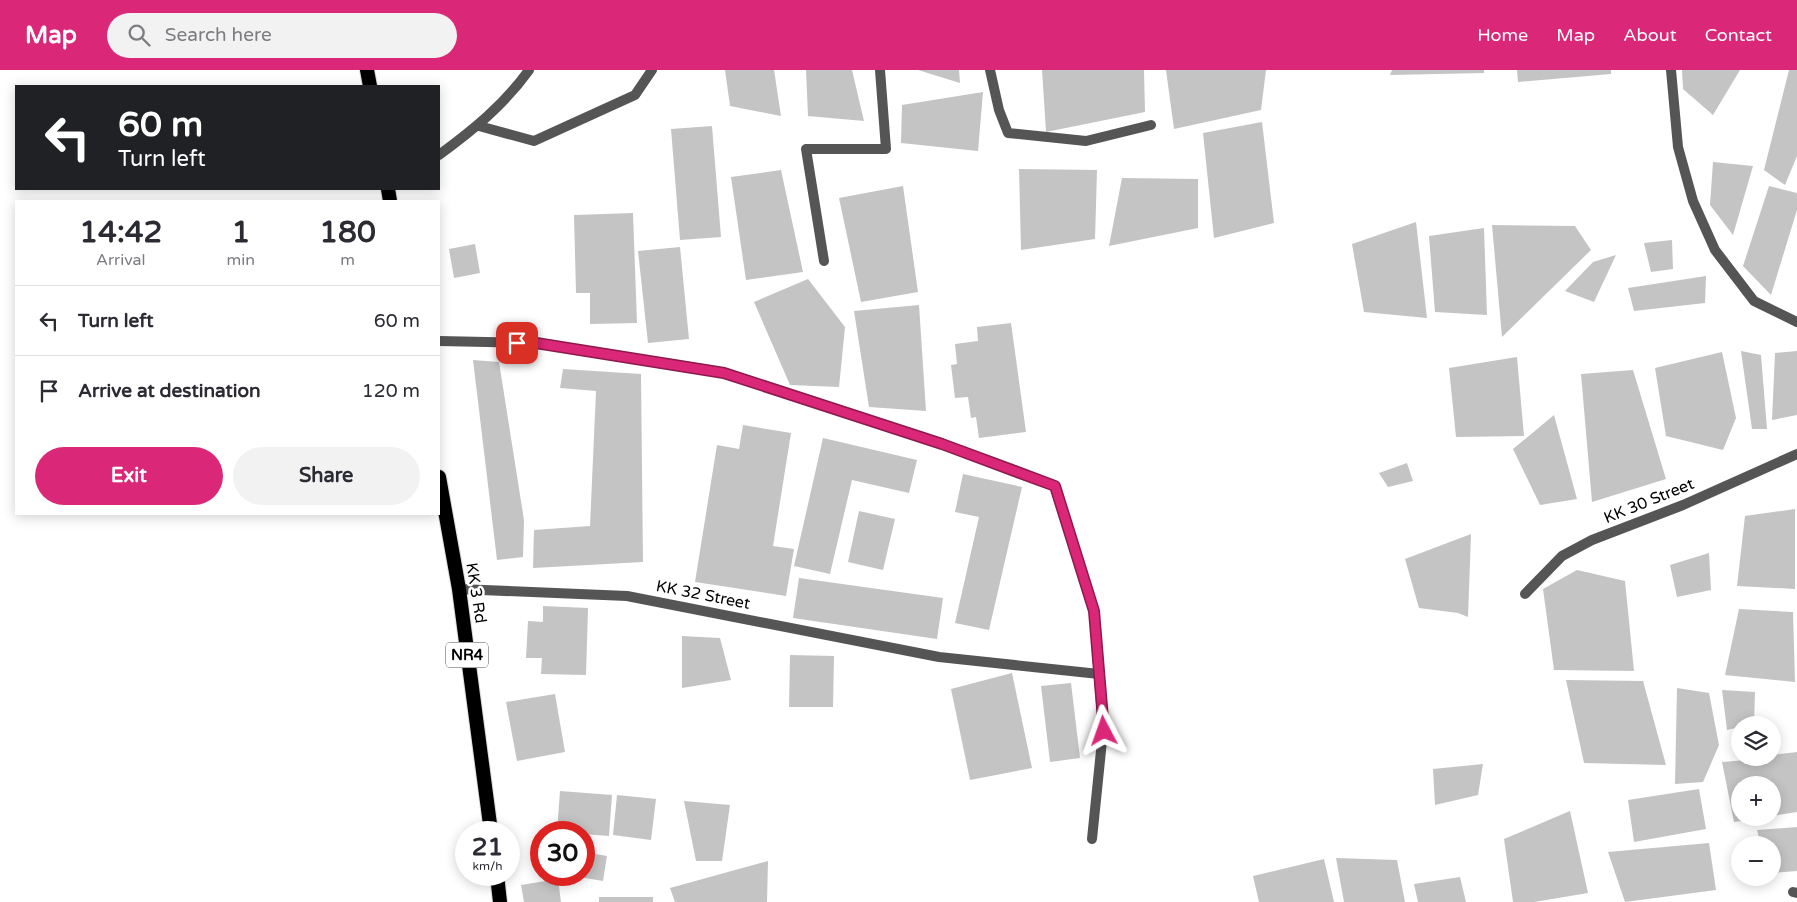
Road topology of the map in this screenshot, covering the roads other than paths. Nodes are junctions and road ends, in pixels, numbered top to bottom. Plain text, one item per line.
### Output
1 (367, 70) edge
2 (528, 70) edge
3 (652, 70) edge
4 (880, 70) edge
5 (990, 70) edge
6 (1671, 70) edge
7 (370, 85) edge
8 (479, 126) junction
9 (1151, 126) dead end
10 (440, 154) edge
11 (824, 261) dead end
12 (1797, 322) edge
13 (440, 340) edge
14 (1797, 454) edge
15 (440, 484) edge
16 (459, 589) junction
17 (1524, 594) dead end
18 (1100, 674) junction
19 (490, 821) edge
20 (1092, 839) dead end
21 (498, 886) edge
22 (500, 902) edge

1 - 7 highway
2 - 8 street
3 - 8 street
4 - 11 street
5 - 9 street
6 - 12 street
8 - 10 street
13 - 18 street
14 - 17 street, KK 30 Street
15 - 16 highway, KK 3 Rd / NR4
16 - 18 street, KK 32 Street
16 - 19 highway, KK 3 Rd / NR4
18 - 20 street
21 - 22 highway

